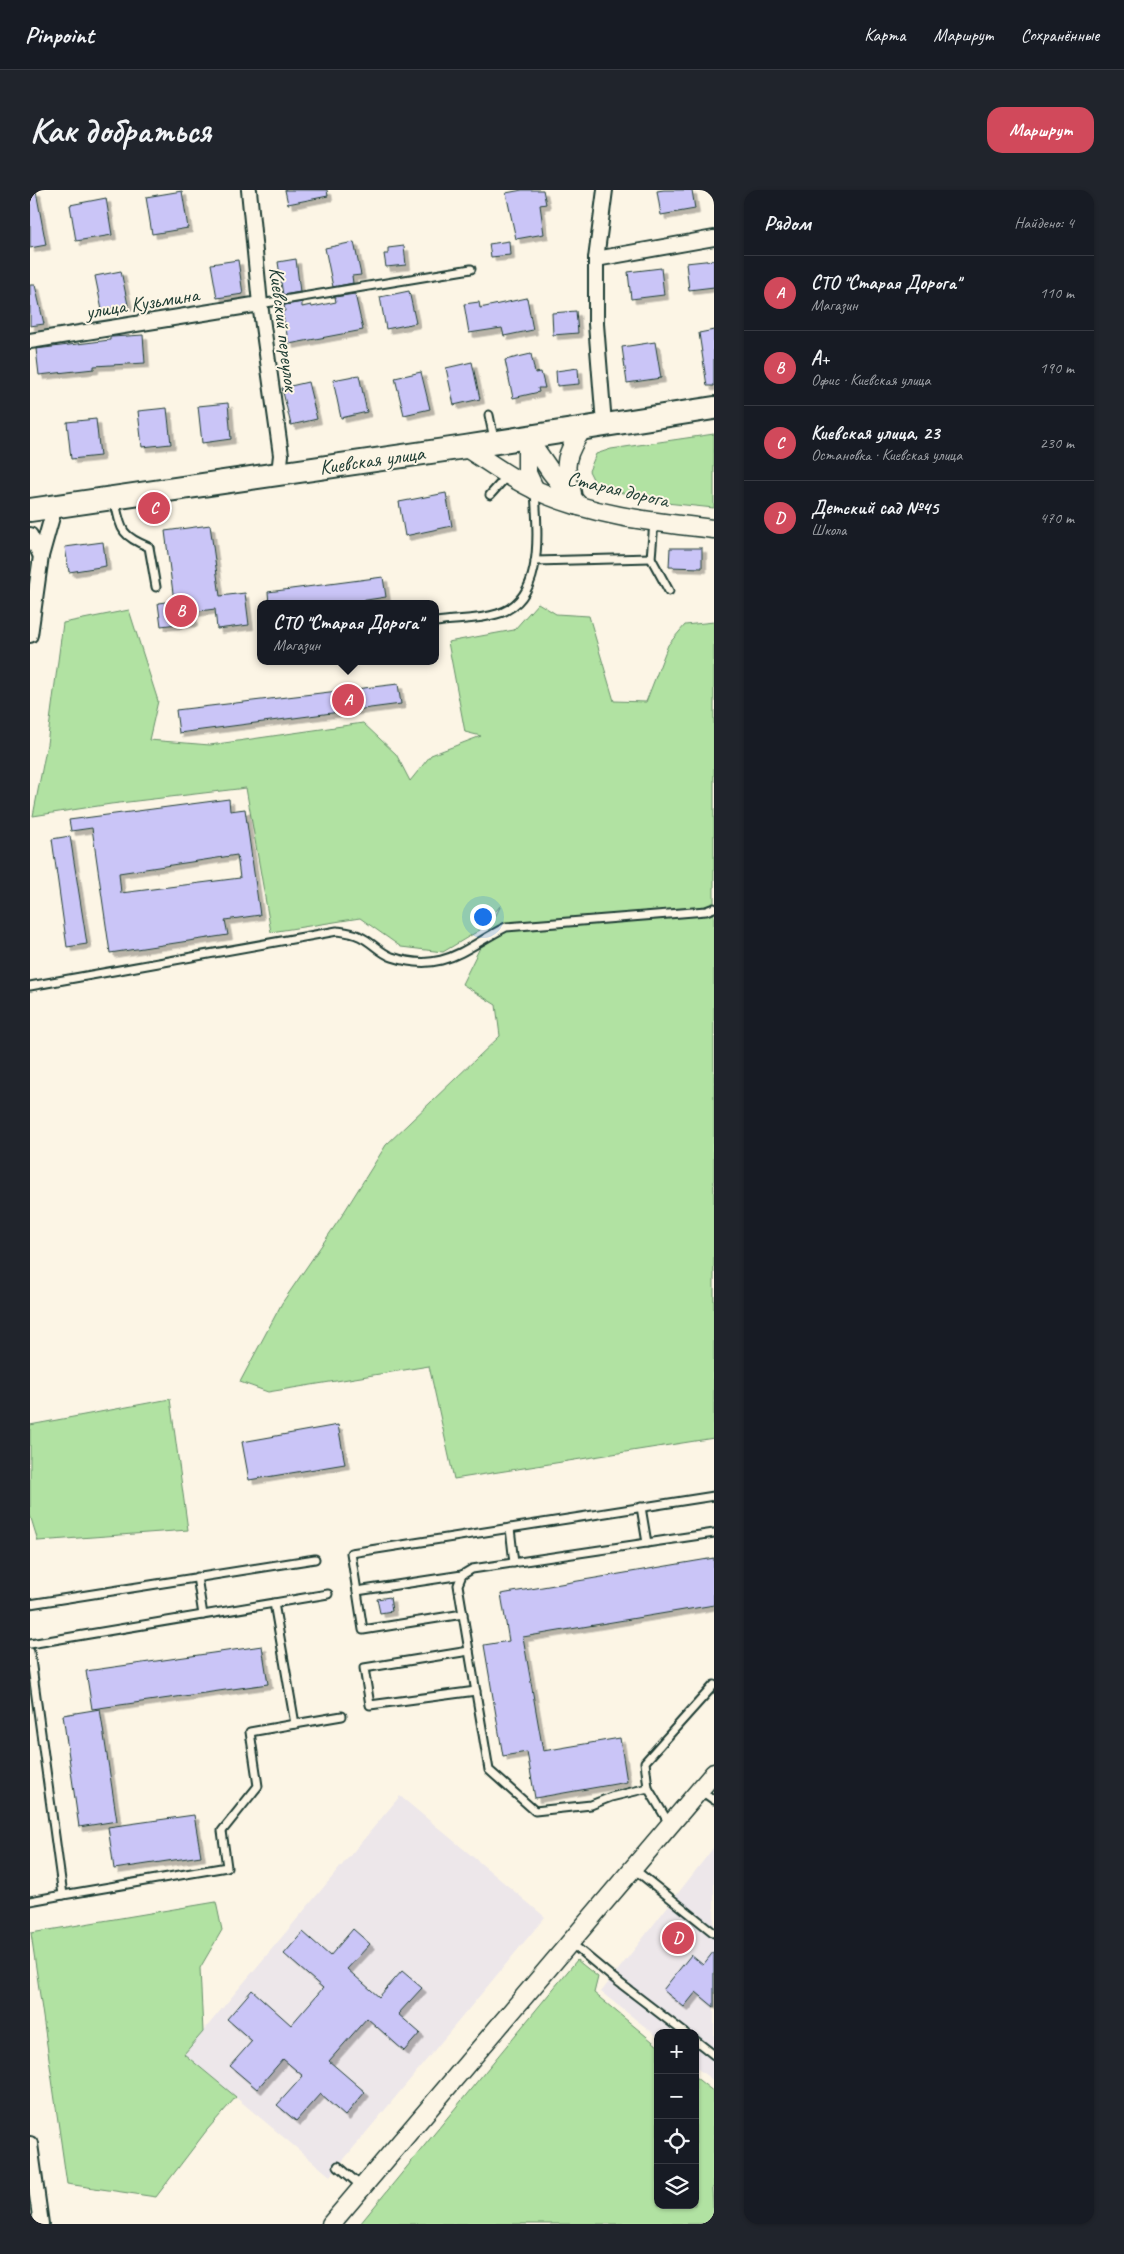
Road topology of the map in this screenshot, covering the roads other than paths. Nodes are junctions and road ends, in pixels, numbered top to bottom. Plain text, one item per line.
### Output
1 (249, 190) edge
2 (606, 190) edge
3 (714, 238) edge
4 (596, 259) junction
5 (470, 269) dead end
6 (260, 304) junction
7 (30, 341) edge
8 (714, 408) edge
9 (489, 415) dead end
10 (593, 426) junction
11 (527, 437) junction
12 (495, 442) junction
13 (465, 447) junction
14 (279, 473) junction
15 (509, 474) junction
16 (536, 490) junction
17 (490, 495) dead end
18 (114, 498) junction
19 (55, 506) junction
20 (579, 506) junction
21 (30, 510) edge
22 (654, 522) junction
23 (714, 529) edge
24 (30, 535) edge
25 (41, 556) junction
26 (651, 558) junction
27 (535, 561) junction
28 (156, 587) dead end
29 (669, 591) dead end
30 (439, 622) edge
31 (30, 635) edge
32 (714, 908) edge
33 (30, 986) edge
34 (714, 1496) edge
35 (641, 1507) junction
36 (510, 1528) junction
37 (714, 1533) edge
38 (646, 1543) junction
39 (315, 1559) dead end
40 (514, 1563) junction
41 (462, 1574) junction
42 (197, 1577) junction
43 (357, 1591) junction
44 (328, 1594) dead end
45 (274, 1603) junction
46 (30, 1604) edge
47 (463, 1614) junction
48 (203, 1615) junction
49 (30, 1644) edge
50 (469, 1651) junction
51 (30, 1652) edge
52 (714, 1685) edge
53 (476, 1691) junction
54 (342, 1716) dead end
55 (295, 1724) junction
56 (714, 1774) edge
57 (648, 1788) junction
58 (707, 1795) edge
59 (670, 1825) junction
60 (634, 1869) junction
61 (63, 1895) junction
62 (30, 1901) edge
63 (714, 1934) edge
64 (571, 1943) junction
65 (680, 2029) edge
66 (699, 2043) edge
67 (714, 2055) edge
68 (30, 2144) edge
69 (338, 2166) dead end
70 (363, 2187) junction
71 (41, 2224) edge
72 (331, 2224) edge

1 - 6 street, Киевский переулок
2 - 4 street
3 - 4 street
4 - 10 street
5 - 6 lane
6 - 7 street, улица Кузьмина
6 - 14 street, Киевский переулок
8 - 10 main road, Киевская улица
9 - 12 lane
10 - 11 main road, Киевская улица
10 - 20 street
11 - 12 main road, Киевская улица
11 - 16 street
11 - 20 street
12 - 13 main road, Киевская улица
13 - 14 main road, Киевская улица
13 - 15 street, Старая дорога
14 - 18 main road, Киевская улица
15 - 16 street, Старая дорога
15 - 17 lane
16 - 20 street, Старая дорога
16 - 27 lane
18 - 19 main road, Киевская улица
18 - 28 lane
19 - 21 main road, Киевская улица
19 - 25 street
20 - 22 street, Старая дорога
22 - 23 street, Старая дорога
22 - 26 lane
24 - 25 street
25 - 31 street
26 - 27 lane
26 - 29 lane
27 - 30 lane
32 - 33 lane
34 - 35 lane
35 - 36 lane
35 - 38 lane
36 - 40 lane
36 - 43 lane
37 - 38 lane
38 - 40 lane
39 - 42 lane
40 - 41 lane
41 - 43 lane
41 - 47 lane
42 - 46 lane
42 - 48 lane
43 - 47 lane
44 - 45 lane
45 - 48 lane
45 - 55 lane
47 - 50 lane
48 - 49 lane
50 - 53 lane
50 - 53 lane
51 - 61 lane
52 - 57 lane
53 - 57 lane
54 - 55 lane
55 - 61 lane
56 - 58 street
57 - 59 lane
58 - 59 street
59 - 60 street
60 - 63 lane
60 - 64 street
61 - 62 lane
64 - 65 lane
64 - 70 street
66 - 67 lane
68 - 71 street
69 - 70 lane
70 - 72 street

